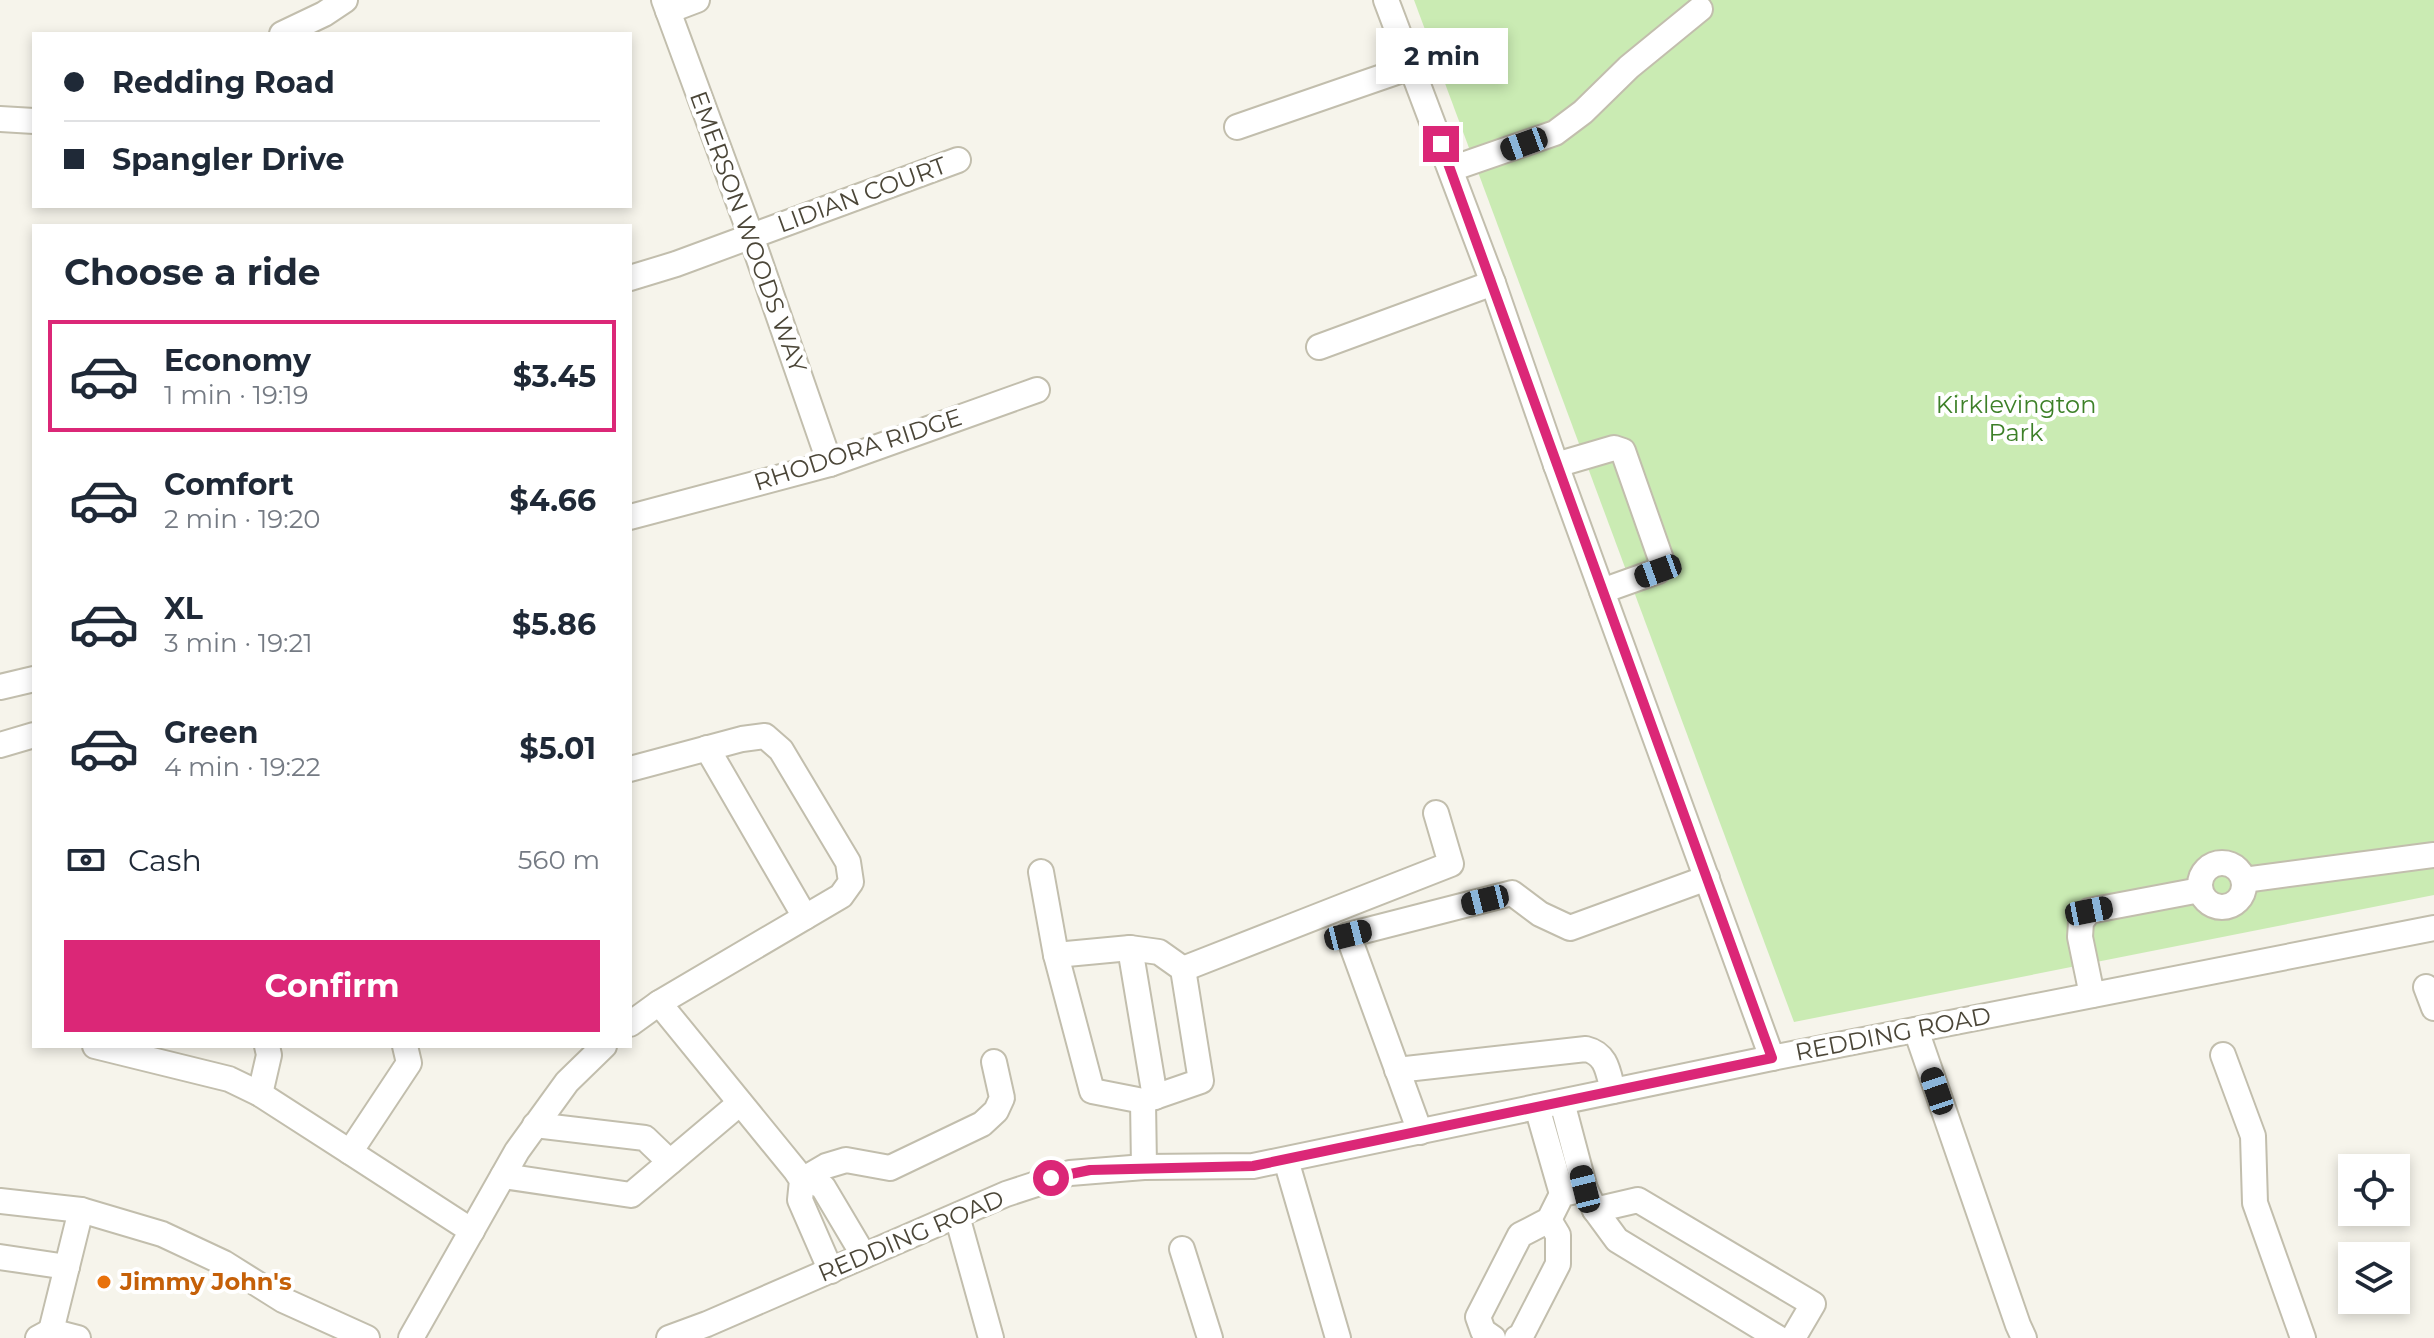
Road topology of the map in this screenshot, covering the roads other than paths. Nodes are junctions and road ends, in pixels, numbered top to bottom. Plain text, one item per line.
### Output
1 (345, 0) edge
2 (697, 0) edge
3 (1386, 0) edge
4 (666, 6) edge
5 (1700, 9) dead end
6 (286, 32) edge
7 (1411, 67) junction
8 (0, 119) edge
9 (32, 121) edge
10 (1237, 127) dead end
11 (958, 160) dead end
12 (1451, 169) junction
13 (751, 236) junction
14 (632, 277) edge
15 (1493, 283) junction
16 (1319, 347) dead end
17 (1037, 390) dead end
18 (830, 464) junction
19 (1556, 465) junction
20 (632, 516) edge
21 (1602, 591) junction
22 (32, 679) edge
23 (0, 687) edge
24 (32, 736) edge
25 (0, 745) edge
26 (707, 748) junction
27 (632, 768) edge
28 (1436, 813) dead end
29 (2434, 855) edge
30 (1041, 872) dead end
31 (1707, 878) junction
32 (805, 917) junction
33 (2434, 928) edge
34 (1130, 948) junction
35 (1056, 955) junction
36 (1183, 969) junction
37 (2092, 995) junction
38 (659, 1003) junction
39 (632, 1023) edge
40 (1916, 1030) junction
41 (103, 1048) edge
42 (267, 1048) edge
43 (405, 1048) edge
44 (602, 1048) edge
45 (2223, 1055) dead end
46 (1772, 1058) junction
47 (994, 1062) dead end
48 (1397, 1070) junction
49 (1613, 1091) junction
50 (260, 1094) junction
51 (1149, 1099) junction
52 (1562, 1102) junction
53 (740, 1103) junction
54 (1537, 1107) junction
55 (535, 1125) junction
56 (1420, 1132) junction
57 (350, 1152) junction
58 (1286, 1160) junction
59 (670, 1162) junction
60 (1144, 1167) junction
61 (503, 1176) junction
62 (802, 1180) junction
63 (1581, 1197) junction
64 (0, 1201) edge
65 (81, 1210) junction
66 (957, 1216) junction
67 (1549, 1220) junction
68 (472, 1231) junction
69 (1182, 1249) dead end
70 (864, 1256) junction
71 (0, 1257) edge
72 (67, 1267) junction
73 (831, 1271) junction
74 (44, 1334) edge
75 (78, 1338) edge
76 (367, 1338) edge
77 (411, 1338) edge
78 (669, 1338) edge
79 (991, 1338) edge
80 (1210, 1338) edge
81 (1338, 1338) edge
82 (1493, 1338) edge
83 (1517, 1338) edge
84 (1778, 1338) edge
85 (1793, 1338) edge
86 (2024, 1338) edge
87 (2303, 1338) edge

1 - 6 street
2 - 4 street
3 - 7 street
4 - 13 street, EMERSON WOODS WAY
5 - 12 street
7 - 10 street
7 - 12 street
8 - 9 street
11 - 13 street, LIDIAN COURT
12 - 15 street
13 - 14 street, LIDIAN COURT
13 - 18 street, EMERSON WOODS WAY
15 - 16 street
15 - 19 street
17 - 18 street, RHODORA RIDGE
18 - 20 street, RHODORA RIDGE
19 - 21 street
19 - 21 street
21 - 31 street
22 - 23 street
24 - 25 street
26 - 27 street
26 - 32 street
26 - 32 street
28 - 36 street
29 - 37 street
30 - 35 street
31 - 46 street
31 - 48 street
32 - 38 street
33 - 37 street, REDDING ROAD
34 - 35 street
34 - 36 street
34 - 51 street
35 - 51 street
36 - 51 street
37 - 40 street, REDDING ROAD
38 - 39 street
38 - 53 street
40 - 46 street, REDDING ROAD
40 - 86 street
41 - 50 street
42 - 50 street
43 - 57 street
44 - 55 street
45 - 87 street
46 - 49 street, REDDING ROAD
47 - 62 street
48 - 49 street
48 - 56 street
49 - 52 street, REDDING ROAD
50 - 57 street
51 - 60 street
52 - 54 street, REDDING ROAD
52 - 63 street
53 - 59 street
53 - 62 street
54 - 56 street, REDDING ROAD
54 - 63 street
55 - 59 street
55 - 61 street
56 - 58 street, REDDING ROAD
57 - 68 street
58 - 60 street, REDDING ROAD
58 - 81 street
59 - 61 street
60 - 66 street, REDDING ROAD
61 - 68 street
62 - 70 street
62 - 73 street
63 - 67 street
63 - 84 street
63 - 85 street
64 - 65 street
65 - 72 street
65 - 76 street
66 - 70 street, REDDING ROAD
66 - 79 street
67 - 82 street
67 - 83 street
68 - 77 street
69 - 80 street
70 - 73 street, REDDING ROAD
71 - 72 street
72 - 74 street
73 - 78 street, REDDING ROAD
74 - 75 street

